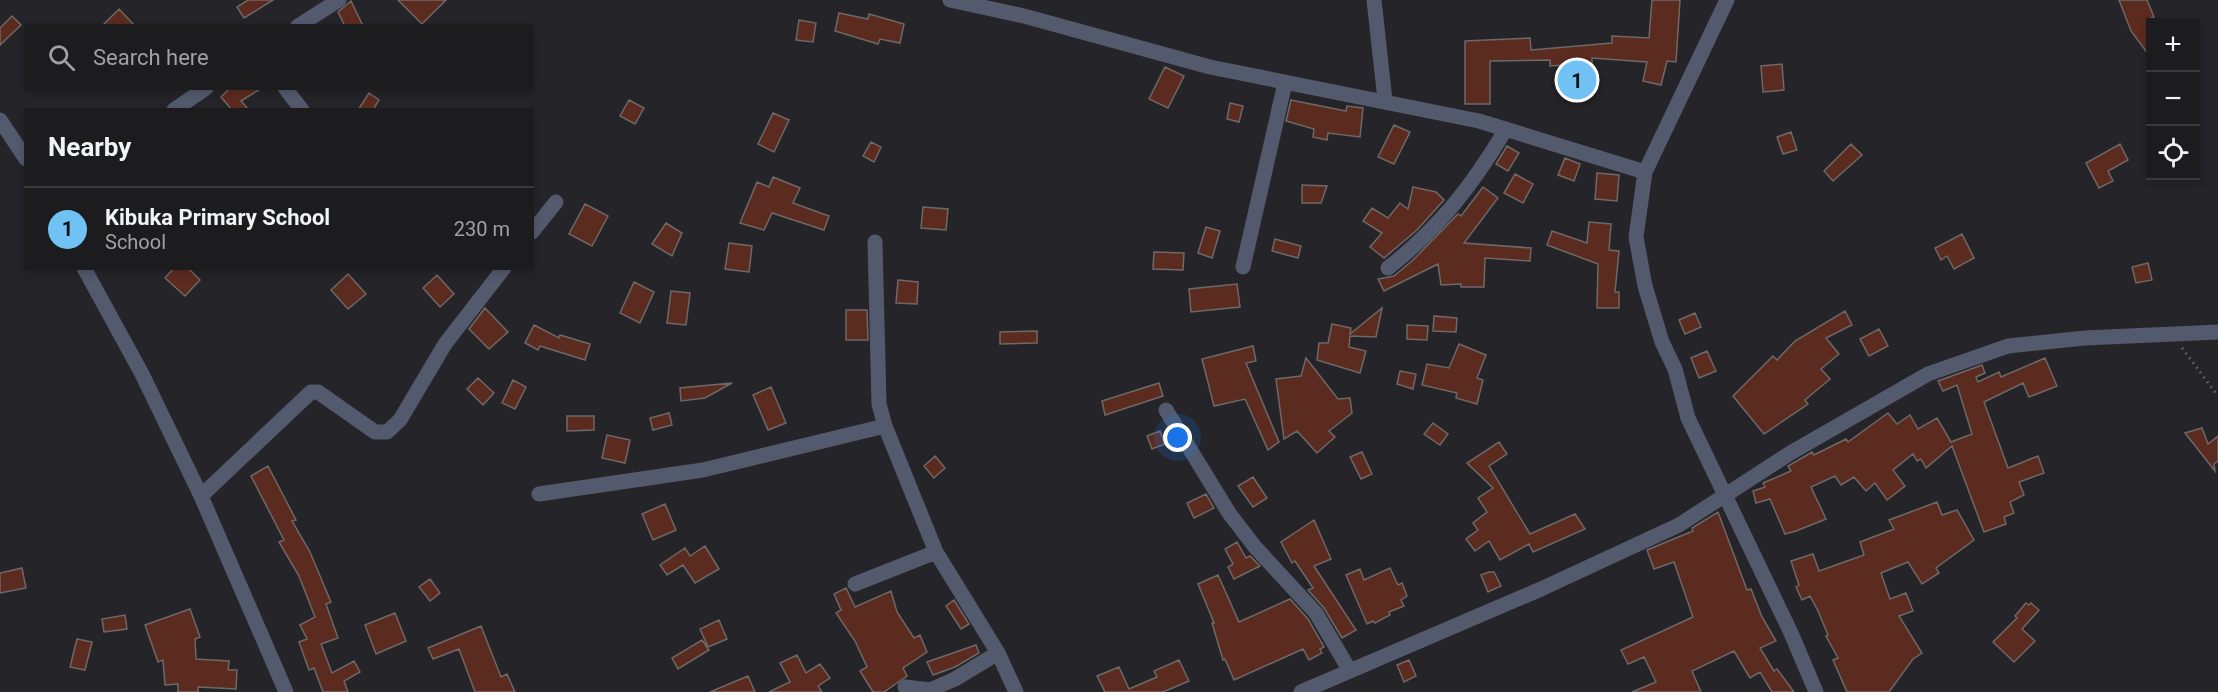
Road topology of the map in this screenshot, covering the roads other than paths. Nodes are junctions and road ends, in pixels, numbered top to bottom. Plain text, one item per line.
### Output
1 (339, 0) edge
2 (950, 0) edge
3 (1374, 0) edge
4 (1727, 0) edge
5 (301, 24) edge
6 (1285, 83) junction
7 (203, 90) edge
8 (287, 90) edge
9 (1385, 100) junction
10 (177, 108) edge
11 (300, 108) edge
12 (0, 120) edge
13 (1506, 129) junction
14 (24, 156) edge
15 (1646, 172) junction
16 (556, 202) dead end
17 (534, 230) edge
18 (874, 242) dead end
19 (1243, 267) dead end
20 (1388, 268) dead end
21 (85, 270) edge
22 (502, 270) edge
23 (2218, 332) edge
24 (1166, 410) dead end
25 (885, 426) junction
26 (539, 494) dead end
27 (1724, 494) junction
28 (201, 496) junction
29 (936, 552) junction
30 (855, 584) dead end
31 (998, 653) junction
32 (1350, 671) junction
33 (905, 687) dead end
34 (286, 692) edge
35 (1016, 692) edge
36 (1301, 692) edge
37 (1816, 692) edge

1 - 5 street
2 - 6 street
3 - 9 street
4 - 15 street
6 - 9 street
6 - 19 street
7 - 10 street
8 - 11 street
9 - 13 street
12 - 14 street
13 - 15 street
13 - 20 street
15 - 27 street
16 - 17 street
18 - 25 street
21 - 28 street
22 - 28 street
23 - 27 street
24 - 32 street
25 - 26 street
25 - 29 street
27 - 32 street
27 - 37 street
28 - 34 street
29 - 30 street
29 - 31 street
31 - 33 street
31 - 35 street
32 - 36 street

